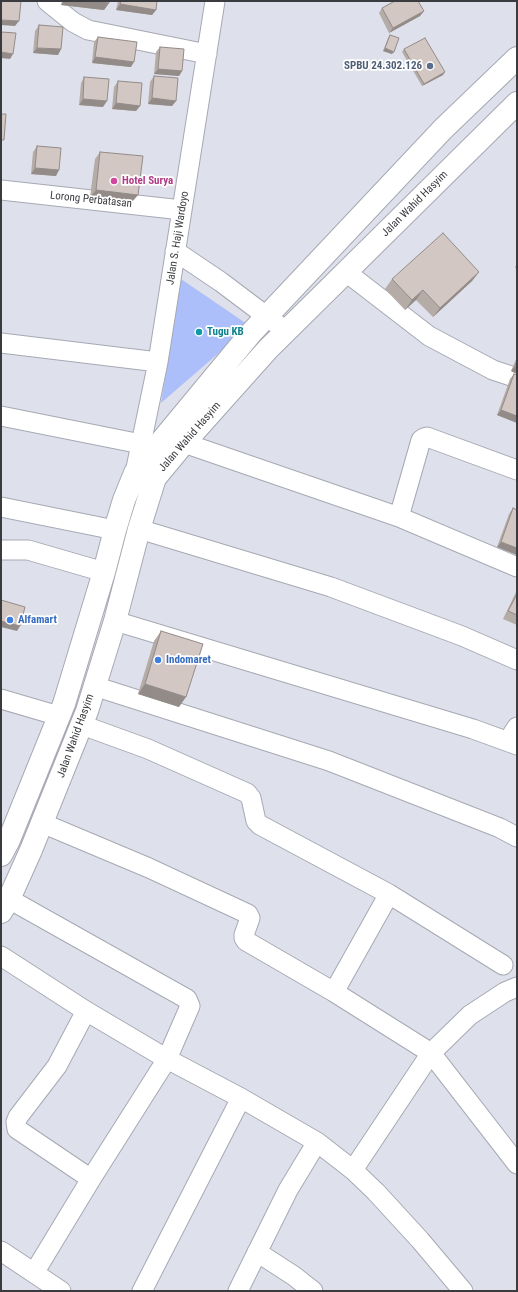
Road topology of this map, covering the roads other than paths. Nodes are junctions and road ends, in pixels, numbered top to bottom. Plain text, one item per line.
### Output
1 (47, 1) edge
2 (215, 1) edge
3 (207, 54) junction
4 (517, 58) edge
5 (517, 103) edge
6 (1, 190) edge
7 (182, 210) junction
8 (176, 251) junction
9 (346, 272) junction
10 (268, 316) junction
11 (286, 331) junction
12 (1, 343) edge
13 (158, 362) junction
14 (517, 378) edge
15 (1, 416) edge
16 (184, 443) junction
17 (141, 444) junction
18 (517, 470) edge
19 (135, 473) junction
20 (1, 507) edge
21 (399, 517) junction
22 (139, 529) junction
23 (114, 530) junction
24 (1, 550) edge
25 (517, 567) edge
26 (104, 572) junction
27 (115, 620) junction
28 (517, 660) edge
29 (94, 686) junction
30 (1, 699) edge
31 (59, 716) junction
32 (82, 725) junction
33 (514, 738) edge
34 (42, 824) junction
35 (517, 837) edge
36 (1, 855) edge
37 (388, 894) junction
38 (5, 906) edge
39 (1, 956) edge
40 (503, 965) dead end
41 (517, 987) edge
42 (334, 992) junction
43 (86, 1011) junction
44 (431, 1053) junction
45 (167, 1059) junction
46 (241, 1098) junction
47 (317, 1142) junction
48 (517, 1164) edge
49 (353, 1170) junction
50 (91, 1179) junction
51 (1, 1251) edge
52 (258, 1252) junction
53 (34, 1274) junction
54 (61, 1291) edge
55 (142, 1291) edge
56 (238, 1291) edge
57 (312, 1291) edge
58 (463, 1291) edge

1 - 3 street
2 - 3 street, Jalan S. Haji Wardoyo
3 - 7 street, Jalan S. Haji Wardoyo
4 - 10 highway, Jalan Wahid Hasyim
5 - 9 highway, Jalan Wahid Hasyim
6 - 7 street, Lorong Perbatasan
7 - 8 street, Jalan S. Haji Wardoyo
8 - 10 street
8 - 13 street, Jalan S. Haji Wardoyo
9 - 11 highway, Jalan Wahid Hasyim
9 - 14 street
10 - 11 street
10 - 19 highway, Jalan Wahid Hasyim
11 - 16 highway, Jalan Wahid Hasyim
12 - 13 street
13 - 17 street, Jalan S. Haji Wardoyo
15 - 17 street
16 - 21 street
16 - 22 highway, Jalan Wahid Hasyim
17 - 19 street, Jalan S. Haji Wardoyo
18 - 21 street
19 - 23 highway, Jalan Wahid Hasyim
20 - 23 street
21 - 25 street
22 - 27 highway, Jalan Wahid Hasyim
22 - 28 street
23 - 26 highway, Jalan Wahid Hasyim
24 - 26 street
26 - 31 highway, Jalan Wahid Hasyim
27 - 29 highway, Jalan Wahid Hasyim
27 - 33 street
29 - 32 highway, Jalan Wahid Hasyim
29 - 35 street
30 - 31 street
31 - 36 highway, Jalan Wahid Hasyim
32 - 34 highway, Jalan Wahid Hasyim
32 - 37 street
34 - 38 highway, Jalan Wahid Hasyim
34 - 42 street
37 - 40 street
37 - 42 street
38 - 45 street
39 - 43 street
41 - 44 street
42 - 44 street
43 - 45 street
43 - 50 street
44 - 48 street
44 - 49 street
45 - 46 street
45 - 50 street
46 - 47 street
46 - 55 street
47 - 49 street
47 - 52 street
49 - 58 street
50 - 53 street
51 - 53 street
52 - 56 street
52 - 57 street
53 - 54 street

